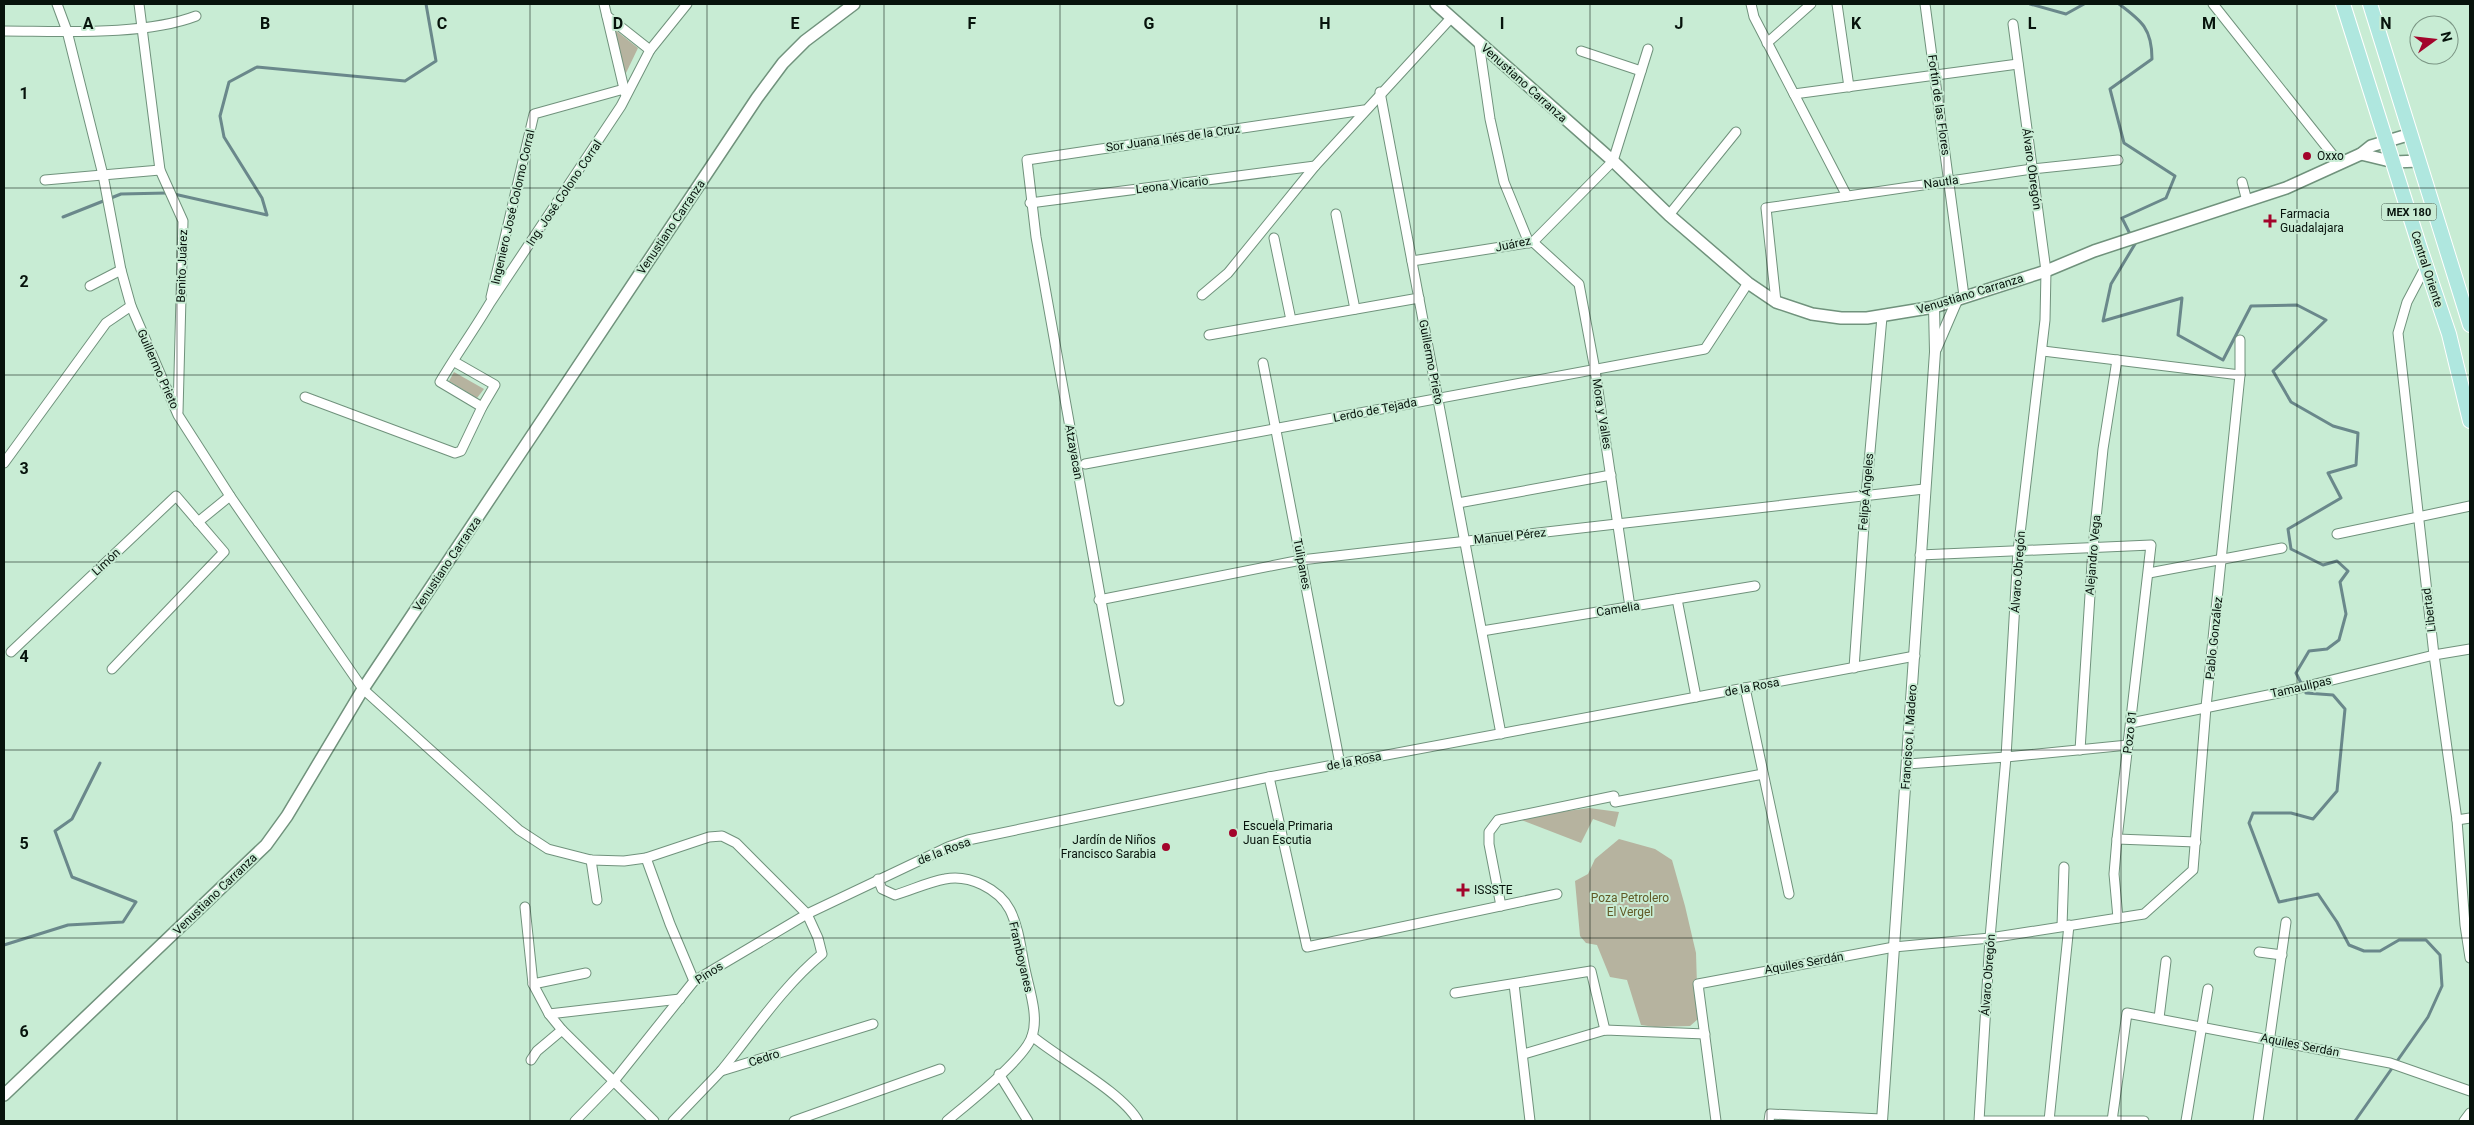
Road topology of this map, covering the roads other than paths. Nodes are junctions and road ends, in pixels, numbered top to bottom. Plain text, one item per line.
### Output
1 (57, 4) edge
2 (139, 4) edge
3 (604, 4) edge
4 (687, 4) edge
5 (854, 4) edge
6 (1436, 4) edge
7 (1751, 4) edge
8 (1810, 4) edge
9 (1837, 4) edge
10 (1925, 4) edge
11 (2213, 4) edge
12 (2343, 4) edge
13 (2370, 4) edge
14 (196, 16) dead end
15 (607, 16) junction
16 (1451, 18) junction
17 (2013, 24) dead end
18 (142, 28) junction
19 (4, 31) edge
20 (67, 31) junction
21 (1479, 43) junction
22 (1767, 43) junction
23 (1648, 48) dead end
24 (650, 50) junction
25 (1581, 51) dead end
26 (2018, 64) junction
27 (1640, 71) junction
28 (1935, 75) junction
29 (1849, 87) junction
30 (1380, 92) junction
31 (625, 94) junction
32 (1794, 94) junction
33 (1364, 110) junction
34 (1736, 132) dead end
35 (2411, 134) junction
36 (2387, 140) junction
37 (2361, 154) junction
38 (2118, 160) dead end
39 (1613, 161) junction
40 (2419, 161) junction
41 (2394, 162) junction
42 (2340, 164) junction
43 (1315, 166) junction
44 (2032, 169) junction
45 (160, 170) junction
46 (103, 175) junction
47 (45, 180) dead end
48 (1949, 181) junction
49 (2242, 182) dead end
50 (1847, 196) junction
51 (2247, 201) junction
52 (1030, 203) junction
53 (1336, 214) dead end
54 (1669, 216) junction
55 (1274, 238) dead end
56 (1531, 243) junction
57 (1412, 261) junction
58 (2426, 266) junction
59 (121, 270) junction
60 (2046, 271) junction
61 (1748, 283) junction
62 (90, 286) dead end
63 (1202, 295) dead end
64 (1961, 297) junction
65 (1419, 298) junction
66 (490, 302) junction
67 (1776, 302) junction
68 (131, 306) junction
69 (1934, 307) junction
70 (1355, 309) junction
71 (1882, 317) junction
72 (1292, 320) junction
73 (2470, 322) edge
74 (1209, 334) dead end
75 (2240, 340) dead end
76 (2043, 351) junction
77 (1935, 352) junction
78 (2117, 360) junction
79 (452, 361) junction
80 (1263, 363) dead end
81 (1595, 370) junction
82 (2240, 375) junction
83 (305, 396) dead end
84 (1438, 399) junction
85 (482, 407) junction
86 (178, 415) junction
87 (2470, 422) edge
88 (1275, 429) junction
89 (4, 463) edge
90 (1085, 464) dead end
91 (1611, 475) junction
92 (1924, 489) junction
93 (230, 496) junction
94 (1866, 496) junction
95 (1458, 503) junction
96 (2470, 506) edge
97 (2418, 516) junction
98 (198, 522) junction
99 (1618, 524) junction
100 (2336, 534) dead end
101 (1465, 541) junction
102 (2092, 548) junction
103 (2282, 548) dead end
104 (2018, 551) junction
105 (1920, 555) junction
106 (1301, 560) junction
107 (2222, 561) junction
108 (2149, 573) junction
109 (1755, 586) dead end
110 (1677, 599) junction
111 (1099, 600) junction
112 (1630, 607) junction
113 (1482, 631) junction
114 (2470, 649) edge
115 (11, 652) dead end
116 (2434, 655) junction
117 (1915, 656) junction
118 (112, 668) dead end
119 (1854, 668) junction
120 (1745, 688) junction
121 (364, 689) junction
122 (1696, 697) junction
123 (1118, 701) dead end
124 (2206, 707) junction
125 (2131, 722) junction
126 (1501, 734) junction
127 (2128, 745) junction
128 (2080, 750) junction
129 (2006, 757) junction
130 (1340, 764) junction
131 (1908, 764) junction
132 (1763, 774) junction
133 (1269, 777) junction
134 (2470, 818) edge
135 (2456, 820) junction
136 (2117, 839) junction
137 (2196, 842) junction
138 (646, 858) junction
139 (591, 860) junction
140 (2064, 867) dead end
141 (878, 879) junction
142 (1557, 894) dead end
143 (1789, 894) dead end
144 (597, 900) dead end
145 (1501, 906) junction
146 (525, 907) dead end
147 (807, 914) junction
148 (2144, 914) joint
149 (2118, 918) junction
150 (2286, 922) dead end
151 (2066, 926) junction
152 (1990, 938) junction
153 (1894, 947) junction
154 (2259, 952) dead end
155 (2282, 955) junction
156 (2470, 958) edge
157 (2166, 961) dead end
158 (586, 974) dead end
159 (694, 981) junction
160 (533, 984) junction
161 (1514, 984) junction
162 (2208, 989) dead end
163 (1456, 993) dead end
164 (680, 998) junction
165 (549, 1014) junction
166 (2159, 1018) junction
167 (872, 1024) dead end
168 (2201, 1026) junction
169 (562, 1030) junction
170 (1605, 1030) junction
171 (1705, 1034) junction
172 (1032, 1036) junction
173 (2269, 1039) junction
174 (1524, 1054) junction
175 (531, 1060) dead end
176 (940, 1069) dead end
177 (721, 1072) junction
178 (999, 1074) junction
179 (614, 1081) junction
180 (2470, 1091) edge
181 (4, 1095) edge
182 (2470, 1113) edge
183 (1882, 1120) edge
184 (575, 1121) edge
185 (654, 1121) edge
186 (673, 1121) edge
187 (794, 1121) edge
188 (947, 1121) edge
189 (1028, 1121) edge
190 (1138, 1121) edge
191 (1530, 1121) edge
192 (1716, 1121) edge
193 (1769, 1121) edge
194 (1979, 1121) edge
195 (1984, 1121) edge
196 (2049, 1121) edge
197 (2112, 1121) edge
198 (2144, 1121) edge
199 (2186, 1121) edge
200 (2258, 1121) edge
201 (2464, 1121) edge

1 - 20 street, Guillermo Prieto
2 - 18 street, Benito Juárez
3 - 15 street
4 - 24 street, Ing. José Colono Corral
5 - 121 main road, Venustiano Carranza
6 - 16 main road, Venustiano Carranza
7 - 22 street
8 - 22 street
9 - 29 street
10 - 28 street, Fortín de las Flores
11 - 42 street
12 - 36 main road, Central Oriente / MEX 180
13 - 35 main road, Central Oriente / MEX 180
14 - 18 street
15 - 24 street
15 - 31 street
16 - 21 main road, Venustiano Carranza
16 - 30 street
17 - 26 street, Álvaro Obregón
18 - 20 street
18 - 45 street, Benito Juárez
19 - 20 street
20 - 46 street, Guillermo Prieto
21 - 39 main road, Venustiano Carranza
21 - 56 street
22 - 32 street
23 - 27 street
24 - 31 street, Ing. José Colono Corral
25 - 27 street
26 - 28 street
26 - 44 street, Álvaro Obregón
27 - 39 street
28 - 29 street
28 - 48 street, Fortín de las Flores
29 - 32 street
30 - 33 street
30 - 57 street, Guillermo Prieto
31 - 66 street, Ing. José Colono Corral
31 - 66 street, Ingeniero José Colomo Corral
32 - 50 street
33 - 43 street
33 - 52 street, Sor Juana Inés de la Cruz
34 - 54 street
35 - 36 main road, Venustiano Carranza
35 - 40 main road, Central Oriente / MEX 180
36 - 37 main road, Venustiano Carranza
36 - 41 main road, Central Oriente / MEX 180
37 - 41 main road
37 - 42 main road, Venustiano Carranza
38 - 44 street, Nautla
39 - 54 main road, Venustiano Carranza
39 - 56 street, Juárez
40 - 41 main road
40 - 73 main road, Central Oriente / MEX 180
41 - 58 main road, Central Oriente / MEX 180
42 - 51 main road, Venustiano Carranza
43 - 52 street, Leona Vicario
43 - 63 street
44 - 48 street, Nautla
44 - 60 street, Álvaro Obregón
45 - 46 street
45 - 86 street, Benito Juárez
46 - 47 street
46 - 59 street, Guillermo Prieto
48 - 50 street, Nautla
48 - 64 street, Fortín de las Flores
49 - 51 street
50 - 67 street, Nautla
51 - 60 main road, Venustiano Carranza
52 - 111 street, Atzayacan
53 - 70 street
54 - 61 main road, Venustiano Carranza
55 - 72 street
56 - 57 street, Juárez
56 - 81 street, Mora y Valles
57 - 65 street, Guillermo Prieto
58 - 87 main road, Central Oriente / MEX 180
58 - 97 street, Libertad
59 - 62 street
59 - 68 street, Guillermo Prieto
60 - 64 main road, Venustiano Carranza
60 - 76 street, Álvaro Obregón
61 - 67 main road, Venustiano Carranza
61 - 81 street, Lerdo de Tejada
64 - 69 main road, Venustiano Carranza
64 - 77 street, Francisco I. Madero
65 - 70 street
65 - 84 street, Guillermo Prieto
66 - 79 street, Ing. José Colono Corral
67 - 71 main road, Venustiano Carranza
68 - 86 street, Guillermo Prieto
68 - 89 street
69 - 71 main road, Venustiano Carranza
69 - 77 street, Francisco I. Madero
70 - 72 street
71 - 94 street, Felipe Ángeles
72 - 74 street
75 - 82 street, Pablo González
76 - 78 street
76 - 104 street, Álvaro Obregón
77 - 92 street, Francisco I. Madero
78 - 82 street
78 - 102 street, Alejandro Vega
79 - 85 street, Ing. José Colono Corral
79 - 85 street
80 - 88 street, Tulipanes
81 - 84 street, Lerdo de Tejada
81 - 91 street, Mora y Valles
82 - 107 street, Pablo González
83 - 85 street
84 - 88 street, Lerdo de Tejada
84 - 95 street, Guillermo Prieto
86 - 93 street, Guillermo Prieto
88 - 90 street, Lerdo de Tejada
88 - 106 street, Tulipanes
91 - 95 street
91 - 99 street, Mora y Valles
92 - 94 street, Manuel Pérez
92 - 105 street, Francisco I. Madero
93 - 98 street
93 - 121 street, Guillermo Prieto
94 - 99 street, Manuel Pérez
94 - 119 street, Felipe Ángeles
95 - 101 street, Guillermo Prieto
96 - 97 street
97 - 100 street
97 - 116 street, Libertad
98 - 115 street, Limón
98 - 118 street
99 - 101 street, Manuel Pérez
99 - 112 street, Mora y Valles
101 - 106 street, Manuel Pérez
101 - 113 street, Guillermo Prieto
102 - 104 street
102 - 108 street, Pozo 81
102 - 128 street, Alejandro Vega
103 - 107 street
104 - 105 street
104 - 129 street, Álvaro Obregón
105 - 117 street, Francisco I. Madero
106 - 111 street, Manuel Pérez
106 - 130 street, Tulipanes
107 - 108 street
107 - 124 street, Pablo González
108 - 125 street, Pozo 81
109 - 110 street, Camelia
110 - 112 street, Camelia
110 - 122 street
111 - 123 street, Atzayacan
112 - 113 street, Camelia
113 - 126 street, Guillermo Prieto
114 - 116 street, Tamaulipas
116 - 124 street, Tamaulipas
116 - 135 street, Libertad
117 - 119 street, de la Rosa
117 - 131 street, Francisco I. Madero
119 - 120 street, de la Rosa
120 - 122 street, de la Rosa
120 - 132 street
121 - 139 street, Guillermo Prieto
121 - 181 main road, Venustiano Carranza
122 - 126 street, de la Rosa
124 - 125 street, Tamaulipas
124 - 137 street, Pablo González
125 - 127 street, Pozo 81
126 - 130 street, de la Rosa
127 - 128 street
127 - 136 street, Pozo 81
128 - 129 street
129 - 131 street
129 - 152 street, Álvaro Obregón
130 - 133 street, de la Rosa
131 - 153 street, Francisco I. Madero
132 - 143 street
132 - 145 street
133 - 141 street, de la Rosa
133 - 145 street
134 - 135 street
135 - 156 street, Libertad
136 - 137 street
136 - 149 street, Pozo 81
137 - 148 street, Pablo González
138 - 139 street, Guillermo Prieto
138 - 147 street, Guillermo Prieto
138 - 159 street
139 - 144 street
140 - 151 street
141 - 147 street, de la Rosa
141 - 172 street, Framboyanes
142 - 145 street
146 - 160 street
147 - 159 street, Pinos
147 - 177 street
148 - 149 street, Aquiles Serdán
149 - 151 street, Aquiles Serdán
150 - 155 street
151 - 152 street, Aquiles Serdán
151 - 196 street
152 - 153 street, Aquiles Serdán
152 - 194 street, Álvaro Obregón
153 - 171 street, Aquiles Serdán
153 - 183 street, Francisco I. Madero
154 - 155 street
155 - 173 street
157 - 166 street
158 - 160 street
159 - 164 street, Pinos
160 - 165 street
161 - 163 street
161 - 170 street
161 - 174 street
162 - 168 street
164 - 165 street
164 - 179 street, Pinos
165 - 169 street
166 - 168 street, Aquiles Serdán
166 - 197 street, Aquiles Serdán
167 - 177 street, Cedro
168 - 173 street, Aquiles Serdán
168 - 199 street
169 - 175 street
169 - 179 street
170 - 171 street
170 - 174 street
171 - 192 street
172 - 178 street
172 - 190 street
173 - 180 street, Aquiles Serdán
173 - 200 street
174 - 191 street
176 - 187 street
177 - 186 street, Cedro
178 - 188 street
178 - 189 street
179 - 184 street, Pinos
179 - 185 street
182 - 201 street
183 - 193 street
195 - 196 street
196 - 197 street
197 - 198 street

